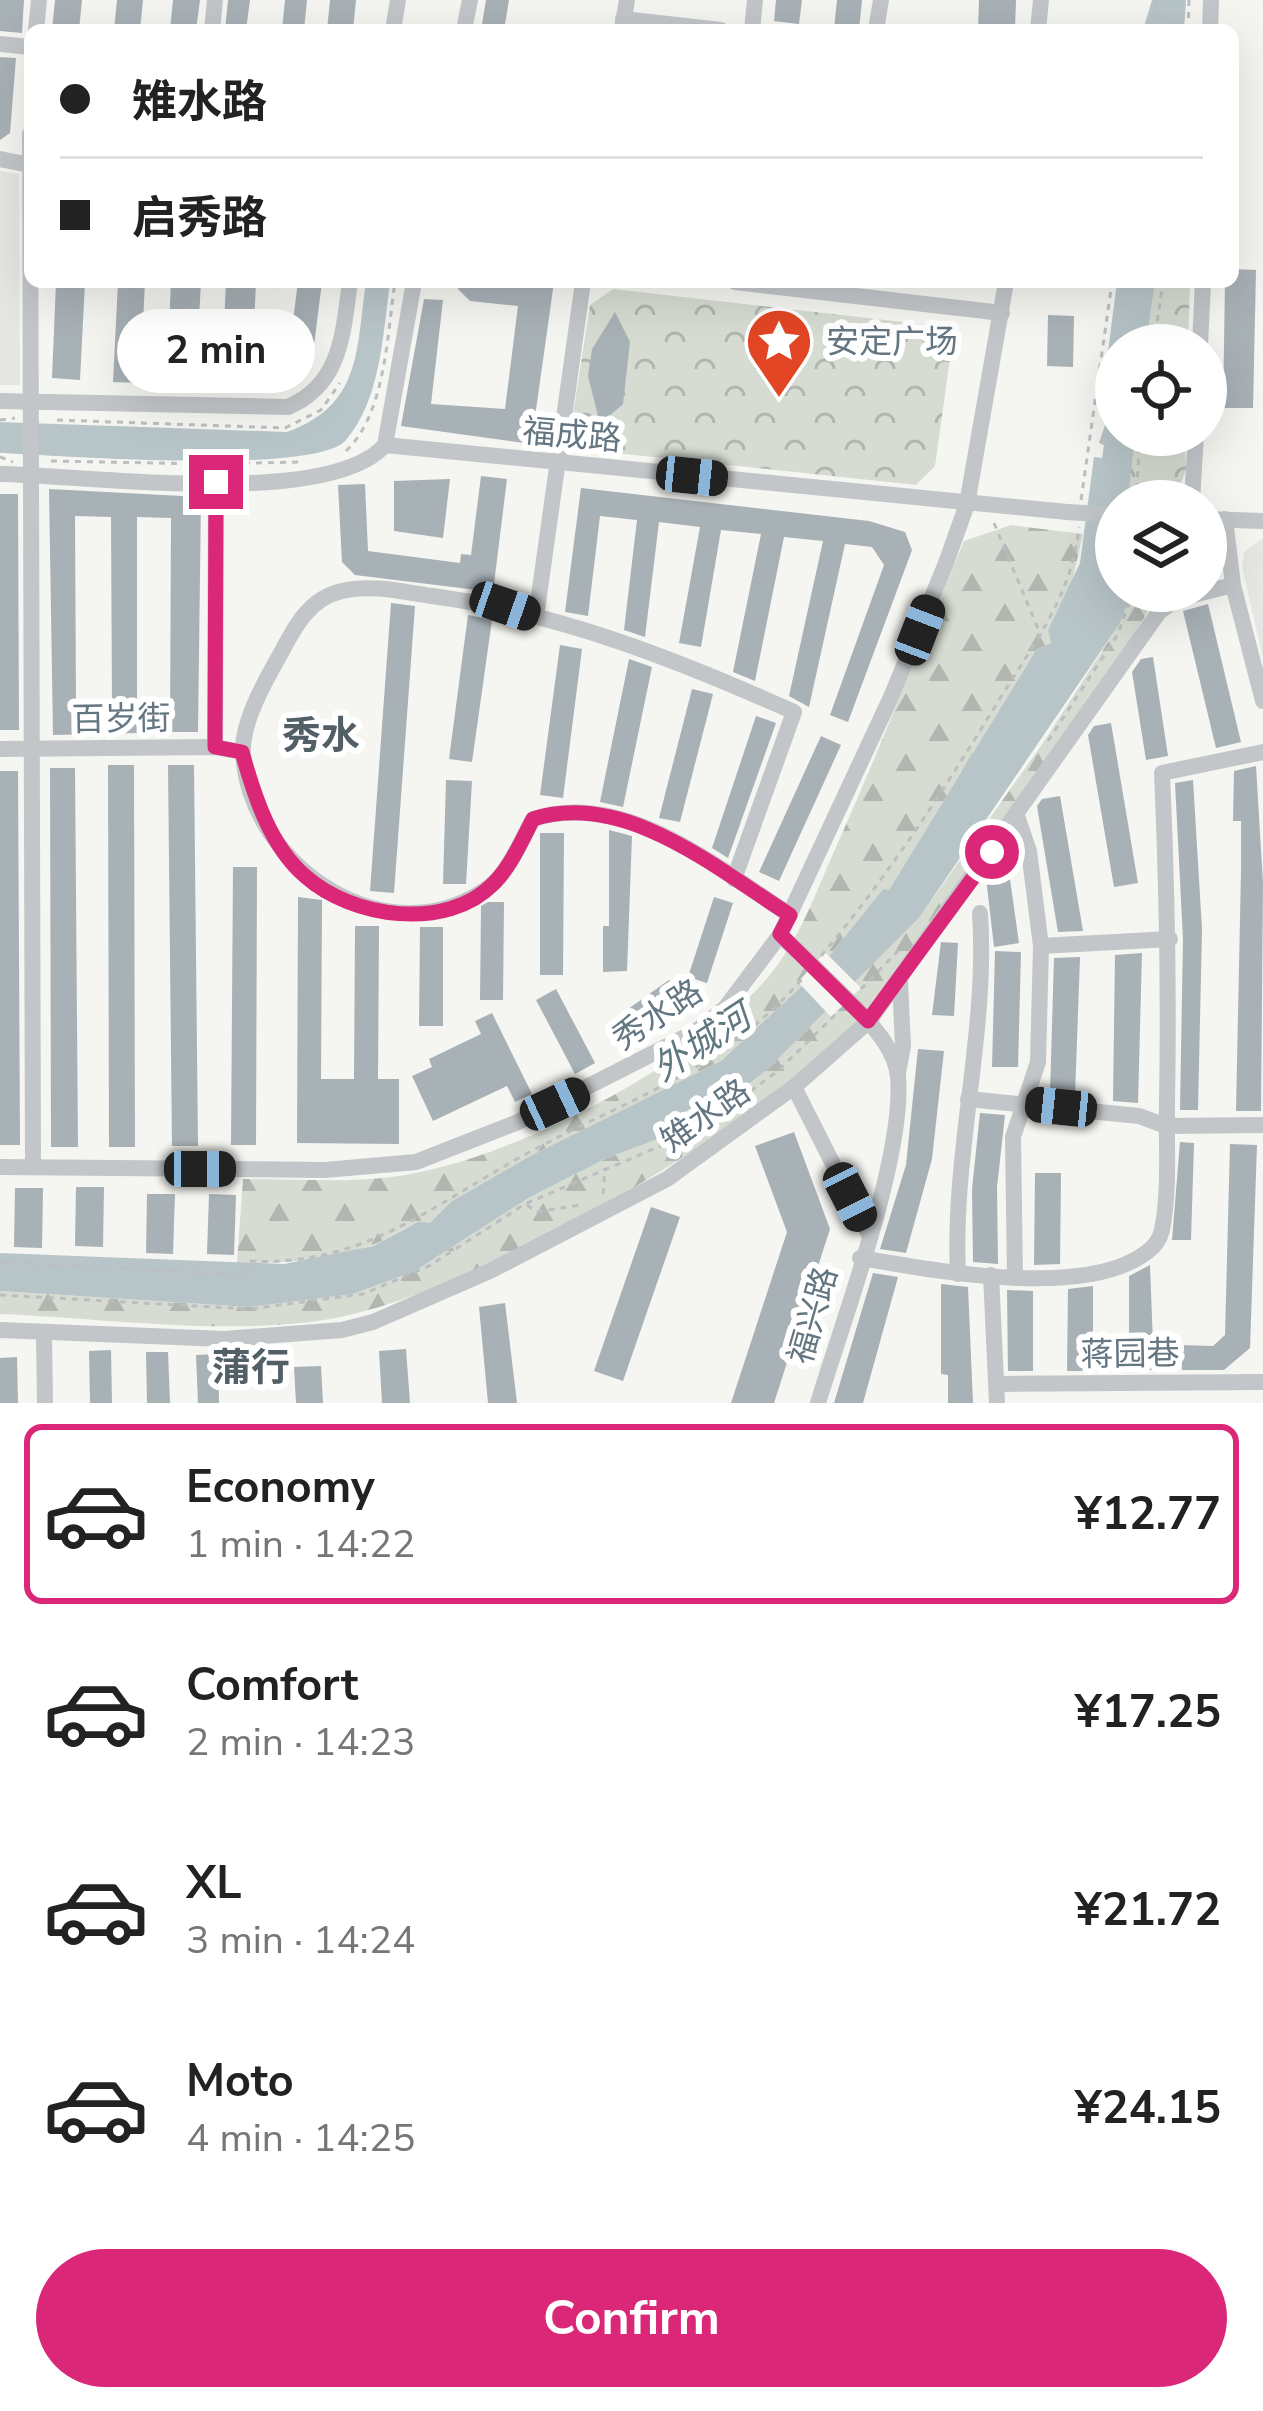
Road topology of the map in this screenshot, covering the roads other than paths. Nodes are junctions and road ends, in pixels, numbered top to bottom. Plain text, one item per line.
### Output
1 (29, 288) edge
2 (349, 288) edge
3 (412, 288) edge
4 (583, 288) edge
5 (814, 288) edge
6 (1005, 288) edge
7 (1203, 288) edge
8 (1002, 313) junction
9 (1201, 324) edge
10 (0, 401) edge
11 (28, 411) junction
12 (385, 446) junction
13 (554, 462) junction
14 (28, 466) junction
15 (0, 474) edge
16 (210, 476) junction
17 (968, 504) junction
18 (1095, 513) edge
19 (1227, 520) edge
20 (1263, 521) edge
21 (1227, 563) edge
22 (1233, 585) junction
23 (1227, 586) edge
24 (1160, 612) edge
25 (536, 616) junction
26 (1263, 701) edge
27 (215, 747) junction
28 (0, 749) edge
29 (33, 749) junction
30 (242, 752) junction
31 (1263, 752) edge
32 (1017, 816) junction
33 (734, 879) junction
34 (980, 913) dead end
35 (790, 915) junction
36 (780, 934) junction
37 (1170, 939) junction
38 (1041, 946) junction
39 (900, 982) junction
40 (863, 1015) junction
41 (898, 1074) junction
42 (794, 1087) junction
43 (968, 1099) junction
44 (1022, 1103) junction
45 (1166, 1126) junction
46 (1263, 1126) edge
47 (0, 1167) edge
48 (33, 1167) junction
49 (868, 1233) junction
50 (860, 1258) junction
51 (958, 1274) junction
52 (991, 1275) junction
53 (1015, 1275) junction
54 (0, 1330) edge
55 (44, 1334) junction
56 (1263, 1382) edge
57 (997, 1394) edge
58 (45, 1403) edge
59 (818, 1403) edge

1 - 11 street
2 - 11 street
3 - 12 street
4 - 13 street
5 - 8 street
6 - 8 street, 秀水路
7 - 9 street
8 - 17 street, 秀水路
10 - 11 street
11 - 14 street
12 - 13 street, 福成路
12 - 16 street
13 - 17 street, 福成路
13 - 25 street
14 - 15 street
14 - 16 street
14 - 29 street
16 - 27 street
17 - 18 street, 福成路, bridge
17 - 35 street, 秀水路
19 - 20 street
21 - 22 street
22 - 23 street
22 - 26 street
24 - 32 street, 雉水路
25 - 30 street
25 - 33 street
27 - 29 street, 百岁街
27 - 30 street, 百岁街
28 - 29 street, 百岁街
29 - 48 street
30 - 33 street
31 - 37 street
32 - 38 street
32 - 39 street, 雉水路
33 - 35 street
34 - 43 street
35 - 36 street, 秀水路
36 - 40 street, bridge
36 - 48 street, 秀水路
37 - 38 street
37 - 45 street
38 - 44 street
39 - 40 street, 雉水路
39 - 41 street, 福兴路
40 - 41 street
40 - 42 street, 雉水路
41 - 49 street, 福兴路
42 - 49 street
42 - 55 street, 雉水路
43 - 44 street
43 - 51 street
44 - 45 street
44 - 53 street
45 - 46 street
45 - 53 street
47 - 48 street, 秀水路
49 - 50 street, 福兴路
50 - 51 street
50 - 59 street, 福兴路
51 - 52 street
52 - 53 street
52 - 57 street
54 - 55 street, 雉水路
55 - 58 street
56 - 57 street, 蒋园巷

